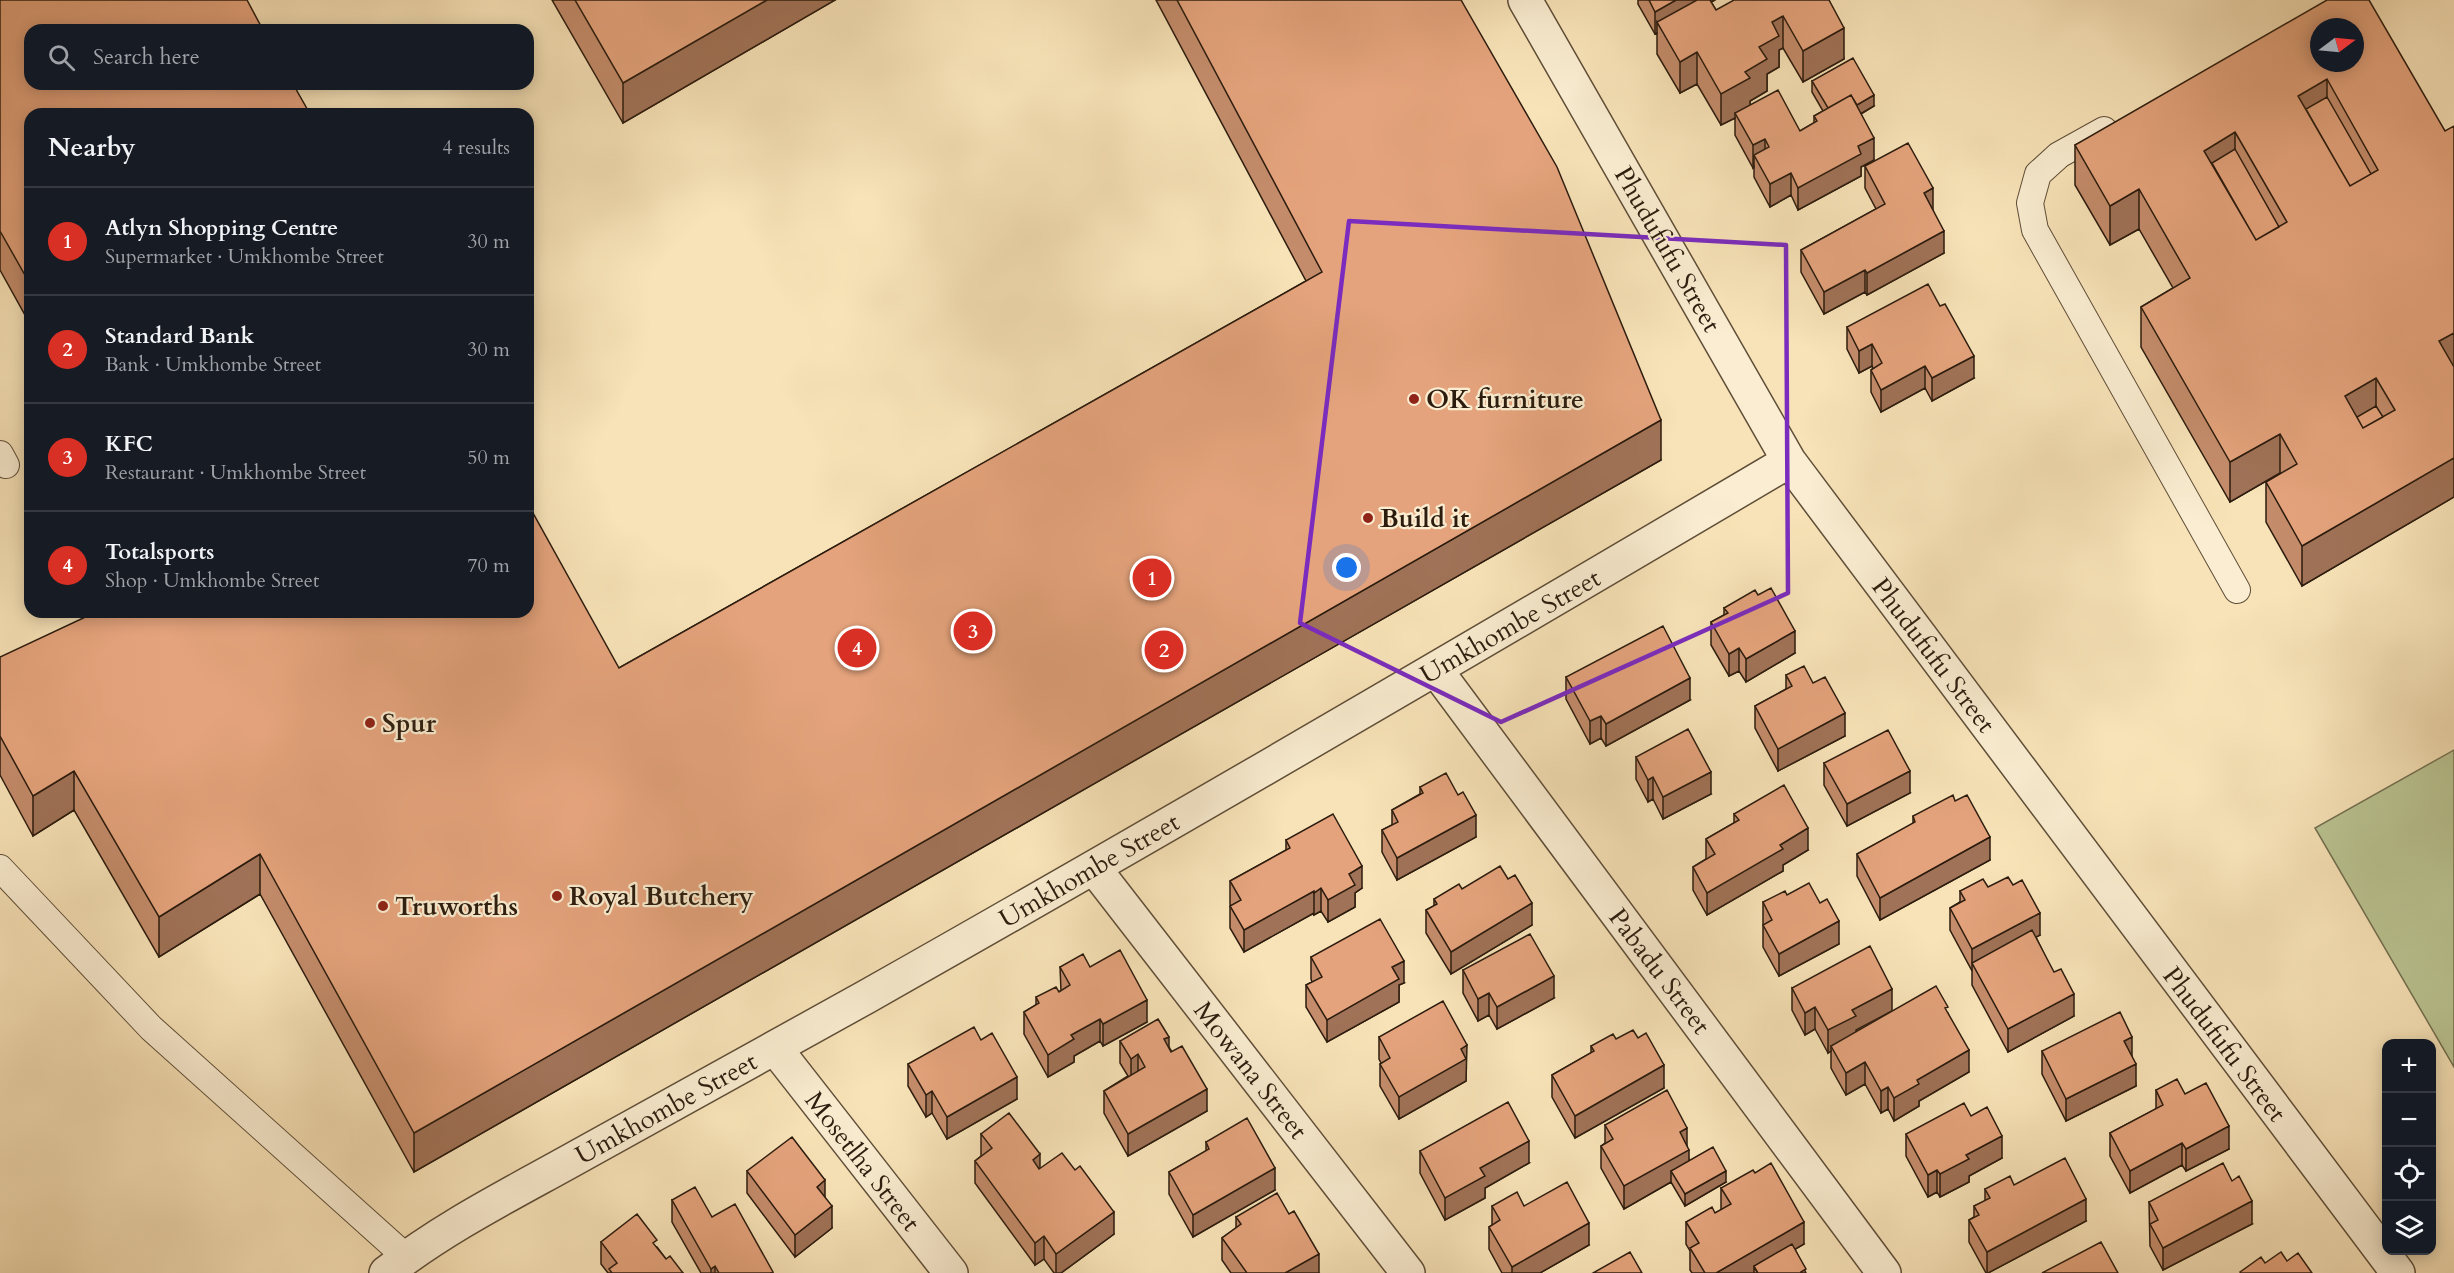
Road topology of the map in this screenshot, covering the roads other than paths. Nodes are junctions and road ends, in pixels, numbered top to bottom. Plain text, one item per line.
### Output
1 (1525, 0) edge
2 (2121, 121) edge
3 (1790, 461) junction
4 (2237, 590) dead end
5 (1436, 670) junction
6 (1095, 867) junction
7 (0, 868) edge
8 (775, 1048) junction
9 (396, 1265) edge
10 (951, 1273) edge
11 (1408, 1273) edge
12 (1884, 1273) edge
13 (2398, 1273) edge

1 - 3 street, Phudufufu Street
2 - 4 lane
3 - 5 street, Umkhombe Street
3 - 13 street, Phudufufu Street
5 - 6 street, Umkhombe Street
5 - 12 street, Pabadu Street
6 - 8 street, Umkhombe Street
6 - 11 street, Mowana Street
7 - 9 lane
8 - 9 street, Umkhombe Street
8 - 10 street, Mosetlha Street

